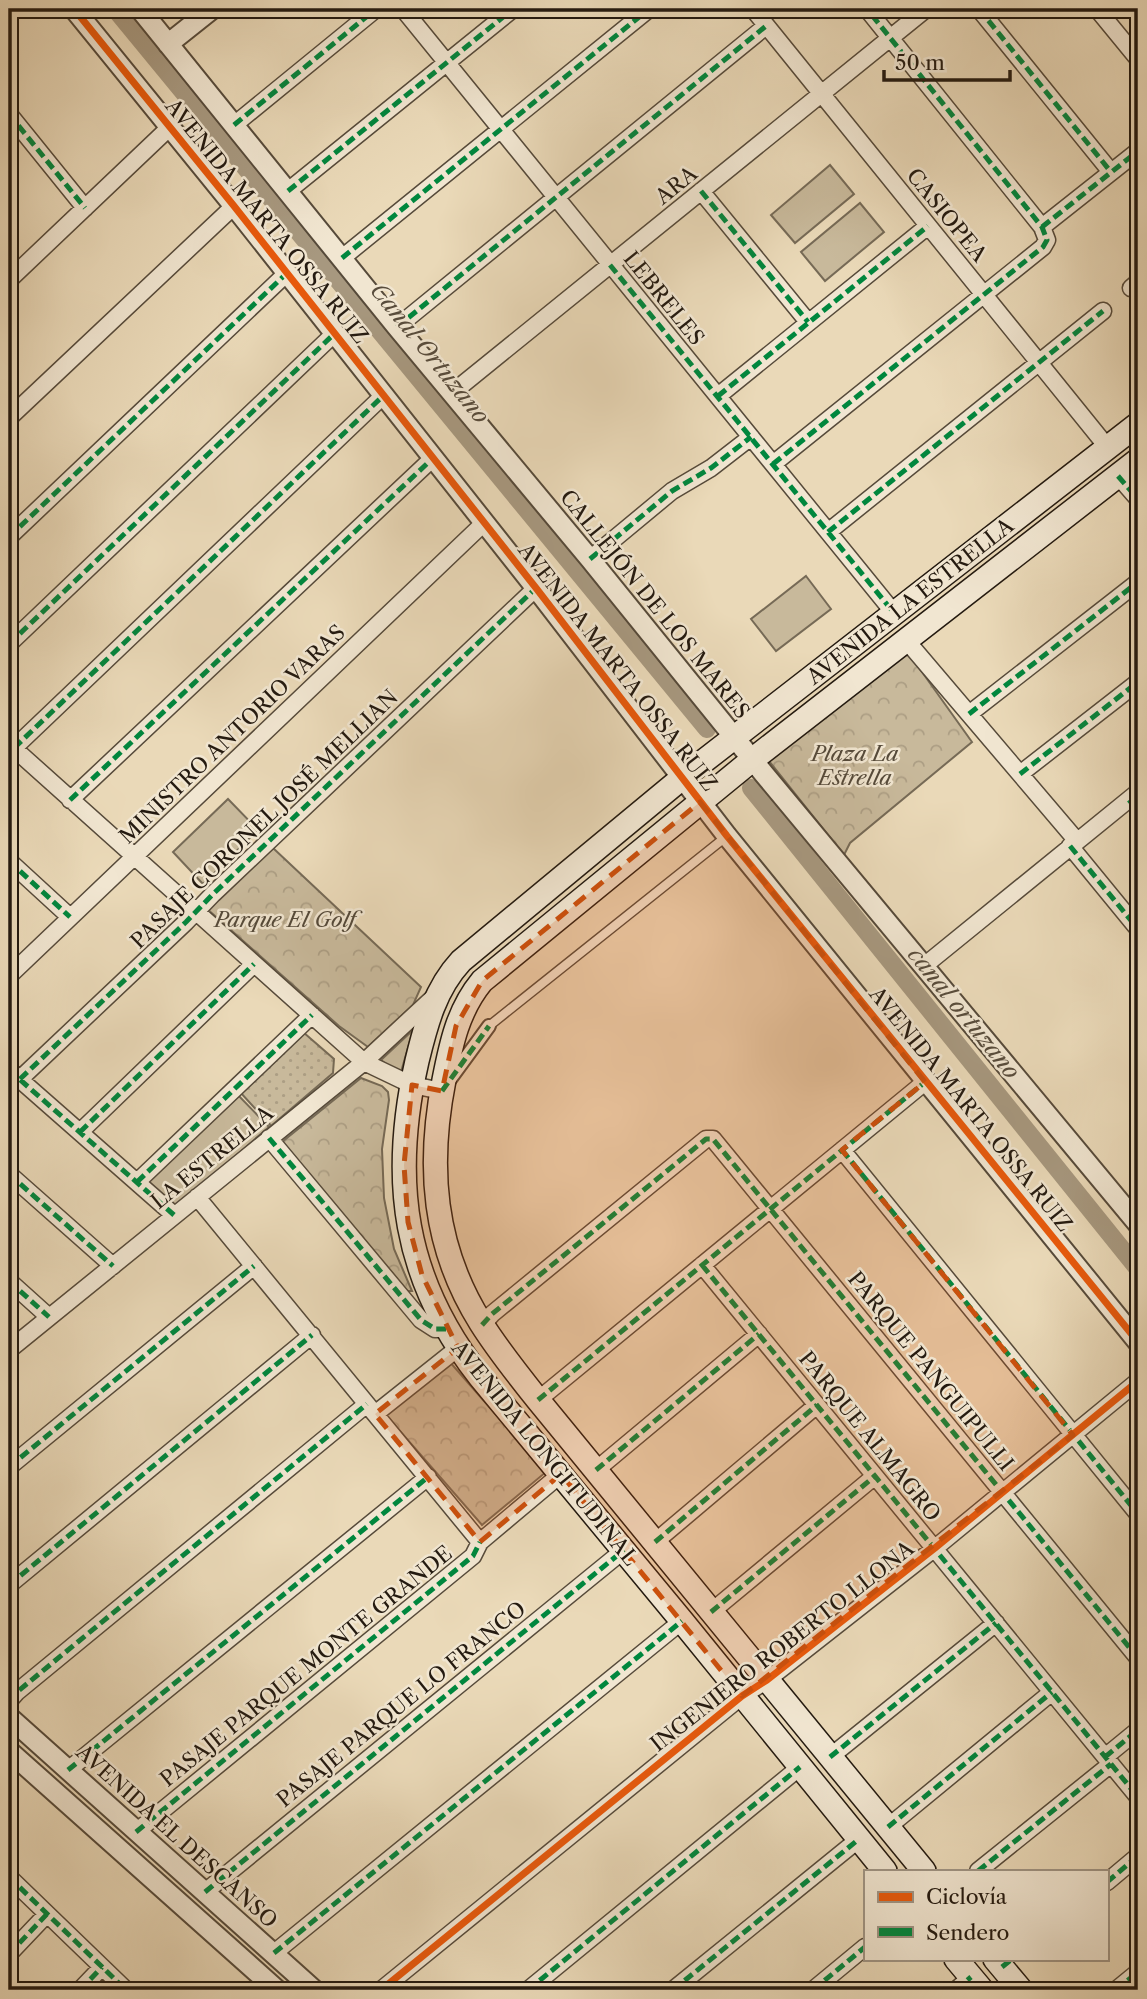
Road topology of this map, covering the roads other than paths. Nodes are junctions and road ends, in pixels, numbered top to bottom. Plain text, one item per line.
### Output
1 (74, 9) edge
2 (140, 9) edge
3 (212, 9) edge
4 (376, 9) edge
5 (403, 9) edge
6 (513, 9) edge
7 (649, 9) edge
8 (753, 9) edge
9 (867, 9) edge
10 (926, 9) edge
11 (979, 9) edge
12 (1097, 9) edge
13 (766, 26) junction
14 (890, 38) junction
15 (168, 44) junction
16 (1138, 59) edge
17 (446, 63) junction
18 (822, 94) junction
19 (234, 125) junction
20 (12, 126) edge
21 (170, 127) junction
22 (500, 129) junction
23 (1138, 151) edge
24 (1111, 172) junction
25 (288, 191) junction
26 (701, 191) junction
27 (556, 198) junction
28 (234, 206) junction
29 (85, 208) junction
30 (928, 226) junction
31 (1044, 234) junction
32 (342, 258) junction
33 (610, 265) junction
34 (287, 272) junction
35 (9, 281) edge
36 (984, 295) junction
37 (1103, 311) dead end
38 (808, 323) junction
39 (397, 327) junction
40 (335, 333) junction
41 (1039, 362) junction
42 (452, 393) junction
43 (384, 396) junction
44 (718, 396) junction
45 (9, 418) edge
46 (1138, 424) edge
47 (751, 437) junction
48 (1108, 448) junction
49 (433, 458) junction
50 (1138, 460) edge
51 (773, 464) junction
52 (1118, 476) junction
53 (1138, 499) edge
54 (484, 523) junction
55 (828, 532) junction
56 (9, 537) edge
57 (590, 559) junction
58 (1138, 582) edge
59 (536, 588) junction
60 (894, 613) junction
61 (906, 640) junction
62 (9, 644) edge
63 (1138, 682) edge
64 (969, 715) junction
65 (734, 737) junction
66 (11, 746) edge
67 (752, 760) junction
68 (1020, 774) junction
69 (682, 778) junction
70 (70, 800) junction
71 (1135, 801) edge
72 (700, 802) junction
73 (727, 836) junction
74 (1074, 843) junction
75 (134, 856) junction
76 (9, 861) edge
77 (197, 912) junction
78 (70, 917) junction
79 (1138, 929) edge
80 (254, 964) junction
81 (924, 966) junction
82 (10, 971) edge
83 (438, 993) junction
84 (312, 1014) junction
85 (489, 1026) joint
86 (364, 1062) junction
87 (14, 1075) edge
88 (925, 1082) junction
89 (412, 1085) junction
90 (442, 1091) junction
91 (80, 1132) junction
92 (269, 1138) junction
93 (842, 1150) junction
94 (9, 1174) edge
95 (137, 1182) junction
96 (197, 1197) junction
97 (771, 1209) junction
98 (174, 1215) junction
99 (1138, 1224) edge
100 (702, 1265) junction
101 (113, 1266) junction
102 (254, 1266) junction
103 (9, 1281) edge
104 (49, 1317) junction
105 (482, 1325) junction
106 (759, 1334) junction
107 (312, 1335) junction
108 (452, 1338) junction
109 (1138, 1342) edge
110 (9, 1350) edge
111 (1138, 1381) edge
112 (538, 1400) junction
113 (817, 1405) junction
114 (371, 1409) junction
115 (1073, 1435) junction
116 (9, 1467) edge
117 (596, 1470) junction
118 (561, 1474) junction
119 (875, 1476) junction
120 (428, 1477) junction
121 (1003, 1492) junction
122 (1138, 1514) edge
123 (480, 1542) junction
124 (654, 1542) junction
125 (935, 1548) junction
126 (624, 1550) junction
127 (9, 1585) edge
128 (711, 1612) junction
129 (682, 1621) junction
130 (996, 1623) junction
131 (1138, 1658) edge
132 (767, 1680) junction
133 (1052, 1692) junction
134 (742, 1696) junction
135 (9, 1701) edge
136 (9, 1717) edge
137 (1138, 1730) edge
138 (9, 1751) edge
139 (831, 1757) junction
140 (1108, 1760) junction
141 (800, 1767) junction
142 (68, 1770) junction
143 (1138, 1797) edge
144 (888, 1827) junction
145 (136, 1832) junction
146 (859, 1839) junction
147 (1138, 1856) edge
148 (884, 1870) edge
149 (923, 1870) edge
150 (979, 1870) edge
151 (9, 1877) edge
152 (1108, 1881) edge
153 (205, 1892) junction
154 (47, 1914) junction
155 (864, 1948) edge
156 (274, 1953) junction
157 (9, 1954) edge
158 (957, 1960) edge
159 (1003, 1961) edge
160 (102, 1968) junction
161 (1138, 1972) edge
162 (970, 1986) edge
163 (311, 1989) edge
164 (80, 1990) edge
165 (126, 1990) edge
166 (277, 1990) edge
167 (381, 1990) edge
168 (528, 1990) edge
169 (673, 1990) edge
170 (813, 1990) edge
171 (1021, 1990) edge
172 (1116, 1990) edge

1 - 21 street, AVENIDA MARTA OSSA RUIZ
2 - 15 street, CALLEJÓN DE LOS MARES
3 - 15 street
4 - 19 street
5 - 17 street, LEBRELES
6 - 17 street
7 - 22 street
8 - 13 street, CASIOPEA
9 - 14 street
10 - 14 street, ARA
11 - 24 street
12 - 16 street
13 - 18 street, CASIOPEA
13 - 27 street
14 - 18 street, ARA
14 - 31 street
15 - 19 street, CALLEJÓN DE LOS MARES
17 - 22 street, LEBRELES
17 - 25 street
18 - 26 street, ARA
18 - 30 street, CASIOPEA
19 - 25 street, CALLEJÓN DE LOS MARES
20 - 29 street
21 - 28 street, AVENIDA MARTA OSSA RUIZ
21 - 29 street
22 - 27 street, LEBRELES
22 - 32 street
23 - 24 street
24 - 31 street
25 - 32 street, CALLEJÓN DE LOS MARES
26 - 33 street, ARA
26 - 38 street
27 - 33 street, LEBRELES
27 - 39 street
28 - 34 street, AVENIDA MARTA OSSA RUIZ
28 - 45 street
29 - 35 street
30 - 36 street, CASIOPEA
30 - 38 street
31 - 36 street
32 - 39 street, CALLEJÓN DE LOS MARES
33 - 42 street, ARA
33 - 44 street, LEBRELES
34 - 40 street, AVENIDA MARTA OSSA RUIZ
34 - 56 street
36 - 41 street, CASIOPEA
36 - 51 street
37 - 41 street
38 - 44 street
39 - 42 street, CALLEJÓN DE LOS MARES
40 - 43 street, AVENIDA MARTA OSSA RUIZ
40 - 62 street
41 - 48 street, CASIOPEA
41 - 55 street
42 - 57 street, CALLEJÓN DE LOS MARES
43 - 49 street, AVENIDA MARTA OSSA RUIZ
43 - 66 street
44 - 47 street, LEBRELES
46 - 48 main road, AVENIDA LA ESTRELLA
47 - 51 street, LEBRELES
47 - 57 street
48 - 60 main road, AVENIDA LA ESTRELLA
49 - 54 street, AVENIDA MARTA OSSA RUIZ
49 - 70 street
50 - 52 main road, AVENIDA LA ESTRELLA
51 - 55 street, LEBRELES
52 - 53 street
52 - 61 main road, AVENIDA LA ESTRELLA
54 - 59 street, AVENIDA MARTA OSSA RUIZ
54 - 75 street, MINISTRO ANTORIO VARAS
55 - 60 street, LEBRELES
57 - 65 street, CALLEJÓN DE LOS MARES
58 - 64 street
59 - 69 street, AVENIDA MARTA OSSA RUIZ
59 - 77 street, PASAJE CORONEL JOSÉ MELLIAN
60 - 65 main road, AVENIDA LA ESTRELLA
61 - 64 street
61 - 67 main road, AVENIDA LA ESTRELLA
63 - 68 street
64 - 68 street
65 - 67 street, CALLEJÓN DE LOS MARES
65 - 69 main road, AVENIDA LA ESTRELLA
66 - 70 street
67 - 72 main road, AVENIDA LA ESTRELLA
67 - 81 street, CALLEJÓN DE LOS MARES
68 - 74 street
69 - 72 street, AVENIDA MARTA OSSA RUIZ
69 - 83 main road, AVENIDA LONGITUDINAL
70 - 75 street
71 - 74 street
72 - 73 street, AVENIDA MARTA OSSA RUIZ
72 - 90 main road, AVENIDA LONGITUDINAL
73 - 85 lane
73 - 88 street, AVENIDA MARTA OSSA RUIZ
74 - 79 street
74 - 81 street
75 - 77 street
75 - 78 street, MINISTRO ANTORIO VARAS
76 - 78 street
77 - 80 street
77 - 87 street, PASAJE CORONEL JOSÉ MELLIAN
78 - 82 street, MINISTRO ANTORIO VARAS
80 - 84 street
80 - 91 street
81 - 99 street, CALLEJÓN DE LOS MARES
83 - 86 street, LA ESTRELLA
83 - 89 main road, AVENIDA LONGITUDINAL
84 - 86 street
84 - 95 street
85 - 90 street
86 - 89 street
86 - 92 street, LA ESTRELLA
87 - 91 street
88 - 93 street
88 - 109 street, AVENIDA MARTA OSSA RUIZ
89 - 90 street
89 - 108 main road, AVENIDA LONGITUDINAL
90 - 105 main road, AVENIDA LONGITUDINAL
91 - 95 street
92 - 96 street, LA ESTRELLA
92 - 108 street
93 - 97 street
93 - 115 street
94 - 101 street
95 - 98 street
96 - 98 street, LA ESTRELLA
96 - 102 street
97 - 100 street
97 - 105 street, PARQUE PANGUIPULLI
97 - 121 street, PARQUE PANGUIPULLI
98 - 101 street, LA ESTRELLA
100 - 106 street, PARQUE ALMAGRO
100 - 112 street
101 - 104 street, LA ESTRELLA
102 - 107 street
102 - 116 street
103 - 104 street
104 - 110 street, LA ESTRELLA
105 - 112 main road, AVENIDA LONGITUDINAL
106 - 113 street, PARQUE ALMAGRO
106 - 117 street
107 - 114 street
107 - 127 street
108 - 114 street
108 - 118 main road, AVENIDA LONGITUDINAL
111 - 115 street, INGENIERO ROBERTO LLONA
112 - 117 main road, AVENIDA LONGITUDINAL
113 - 119 street, PARQUE ALMAGRO
113 - 124 street
114 - 120 street
114 - 135 street
115 - 121 street, INGENIERO ROBERTO LLONA
115 - 122 street
117 - 124 main road, AVENIDA LONGITUDINAL
118 - 123 street, PASAJE PARQUE MONTE GRANDE
118 - 126 main road, AVENIDA LONGITUDINAL
119 - 125 street, PARQUE ALMAGRO
119 - 128 street
120 - 123 street
120 - 142 street
121 - 125 street, INGENIERO ROBERTO LLONA
121 - 131 street, PARQUE PANGUIPULLI
123 - 145 street, PASAJE PARQUE MONTE GRANDE
124 - 128 main road, AVENIDA LONGITUDINAL
125 - 130 street, PARQUE ALMAGRO
125 - 132 street, INGENIERO ROBERTO LLONA
126 - 129 main road, AVENIDA LONGITUDINAL
126 - 153 street, PASAJE PARQUE LO FRANCO
128 - 132 main road, AVENIDA LONGITUDINAL
129 - 134 main road, AVENIDA LONGITUDINAL
129 - 156 street
130 - 133 street, PARQUE ALMAGRO
130 - 139 street
132 - 134 street, INGENIERO ROBERTO LLONA
132 - 139 main road, AVENIDA LONGITUDINAL
133 - 140 street, PARQUE ALMAGRO
133 - 144 street
134 - 141 main road, AVENIDA LONGITUDINAL
134 - 167 street, INGENIERO ROBERTO LLONA
136 - 142 street, AVENIDA EL DESCANSO
137 - 140 street
138 - 166 street
139 - 144 main road, AVENIDA LONGITUDINAL
140 - 143 street, PARQUE ALMAGRO
140 - 150 street
141 - 146 main road, AVENIDA LONGITUDINAL
141 - 168 street
142 - 145 street, AVENIDA EL DESCANSO
144 - 149 main road, AVENIDA LONGITUDINAL
145 - 153 street, AVENIDA EL DESCANSO
146 - 148 main road, AVENIDA LONGITUDINAL
146 - 169 street
147 - 152 street
151 - 154 street
153 - 156 street, AVENIDA EL DESCANSO
154 - 157 street
154 - 160 street
155 - 170 street
156 - 163 street, AVENIDA EL DESCANSO
158 - 162 main road
159 - 171 main road
160 - 164 street
160 - 165 street
161 - 172 street

